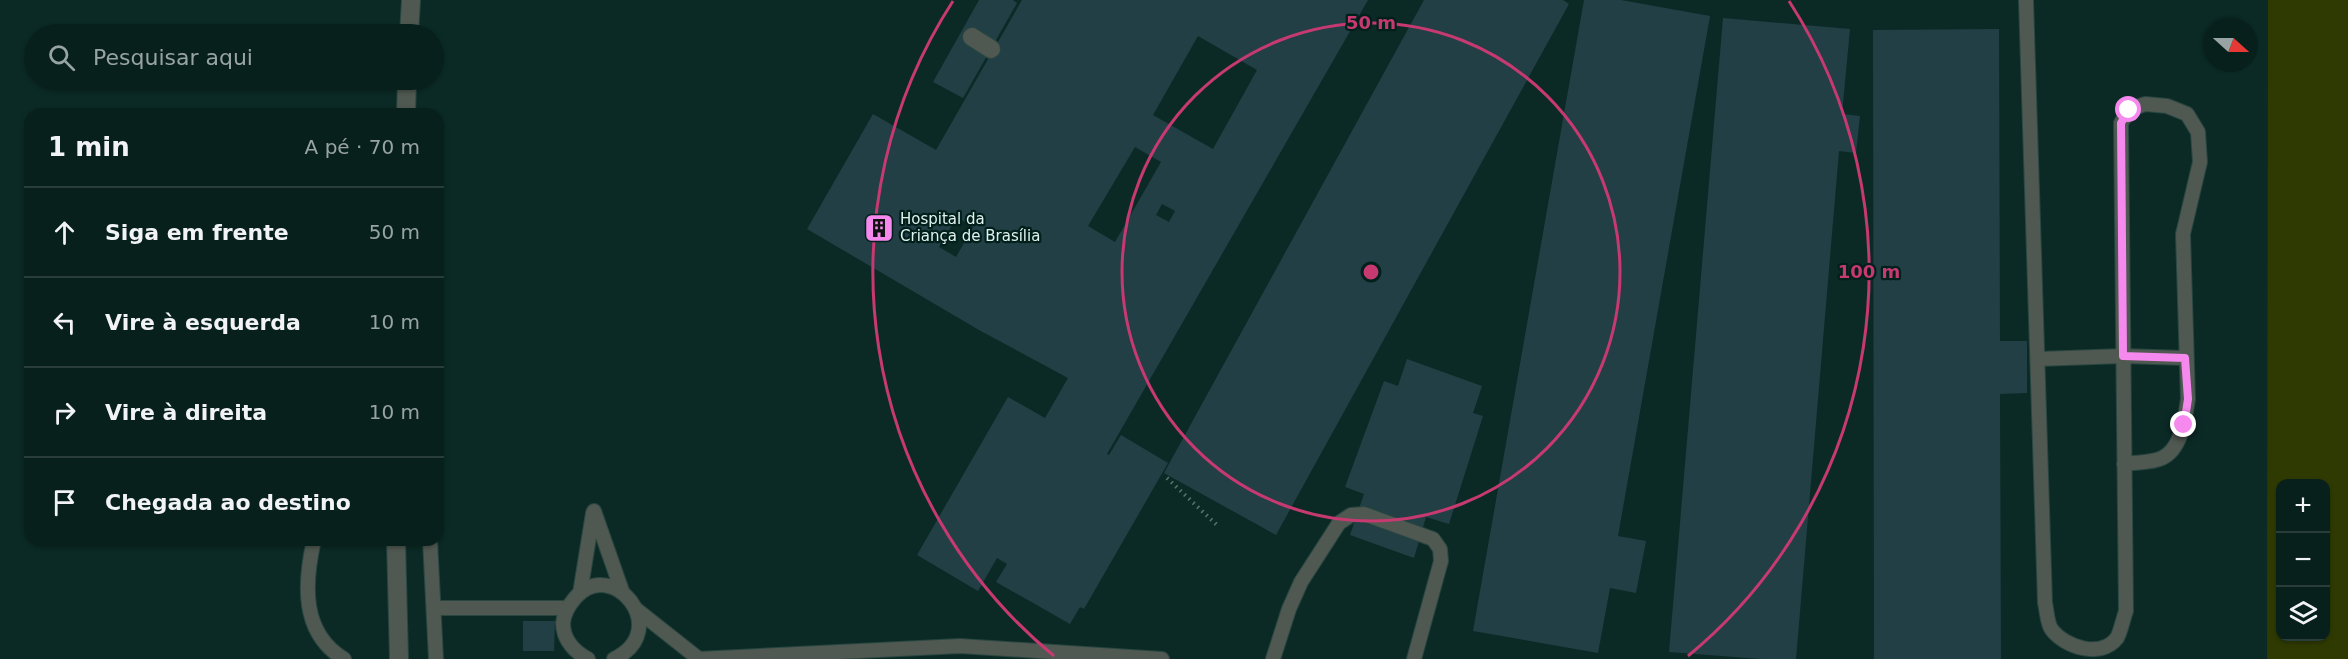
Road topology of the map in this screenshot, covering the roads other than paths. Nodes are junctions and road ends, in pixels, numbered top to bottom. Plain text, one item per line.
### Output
1 (411, 0) edge
2 (2026, 0) edge
3 (410, 24) edge
4 (972, 37) dead end
5 (991, 49) dead end
6 (407, 90) edge
7 (406, 108) edge
8 (2123, 356) junction
9 (2185, 358) junction
10 (2038, 360) junction
11 (2124, 464) junction
12 (313, 546) edge
13 (396, 546) edge
14 (430, 546) edge
15 (622, 591) junction
16 (580, 593) junction
17 (434, 608) junction
18 (567, 608) junction
19 (637, 610) junction
20 (344, 659) edge
21 (399, 659) edge
22 (436, 659) edge
23 (588, 659) edge
24 (614, 659) edge
25 (698, 659) edge
26 (1162, 659) edge
27 (1273, 659) edge
28 (1414, 659) edge

1 - 3 street
2 - 10 lane
4 - 5 street
6 - 7 street
8 - 9 lane
8 - 9 lane
8 - 10 lane
8 - 11 lane
9 - 11 lane
10 - 11 lane
12 - 20 lane
13 - 21 street
14 - 17 lane
15 - 16 lane
15 - 16 lane
15 - 19 lane
16 - 18 lane
17 - 18 lane
17 - 22 lane
18 - 23 lane
19 - 24 lane
19 - 25 lane
25 - 26 lane
27 - 28 lane

